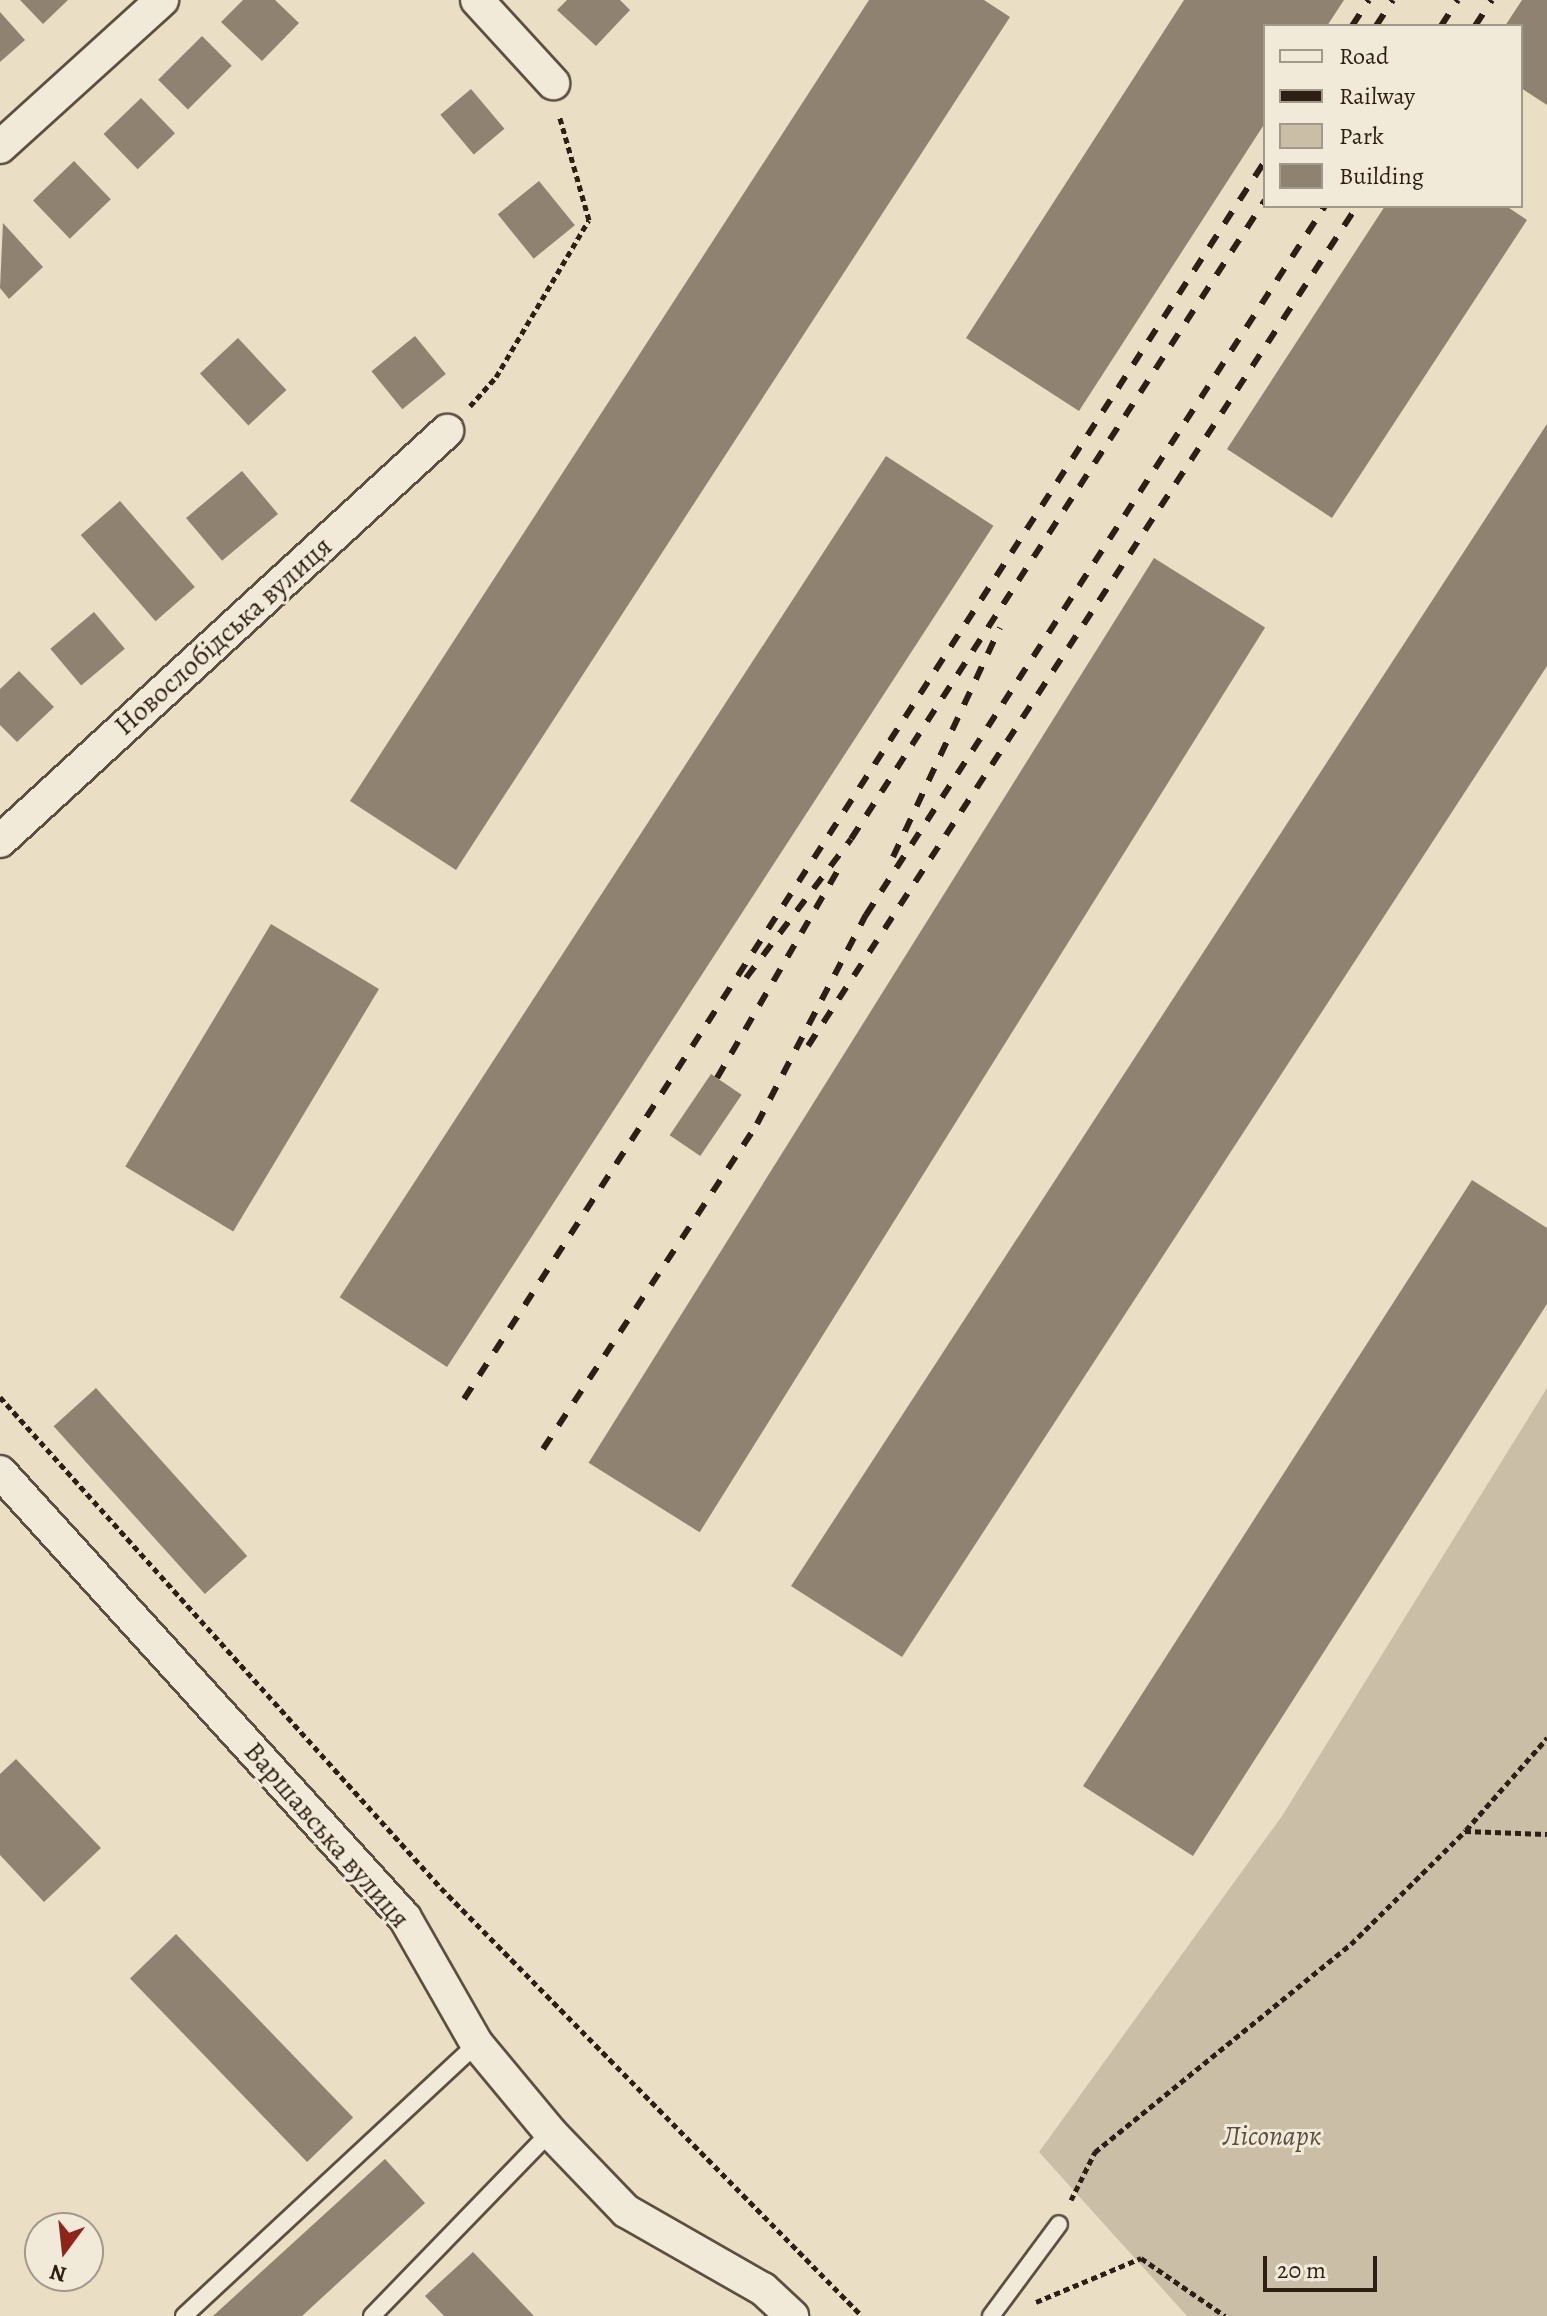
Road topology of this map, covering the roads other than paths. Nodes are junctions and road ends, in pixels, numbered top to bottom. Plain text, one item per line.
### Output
1 (162, 0) edge
2 (477, 0) edge
3 (553, 83) road end
4 (0, 147) edge
5 (447, 431) road end
6 (0, 841) edge
7 (0, 1472) edge
8 (477, 2044) junction
9 (550, 2132) junction
10 (1059, 2224) road end
11 (184, 2316) edge
12 (372, 2316) edge
13 (792, 2316) edge
14 (991, 2316) edge

1 - 4 street
2 - 3 street
5 - 6 street, Новослобідська вулиця
7 - 8 street, Варшавська вулиця
8 - 9 street, Варшавська вулиця
8 - 11 lane
9 - 12 lane
9 - 13 street, Варшавська вулиця
10 - 14 lane

